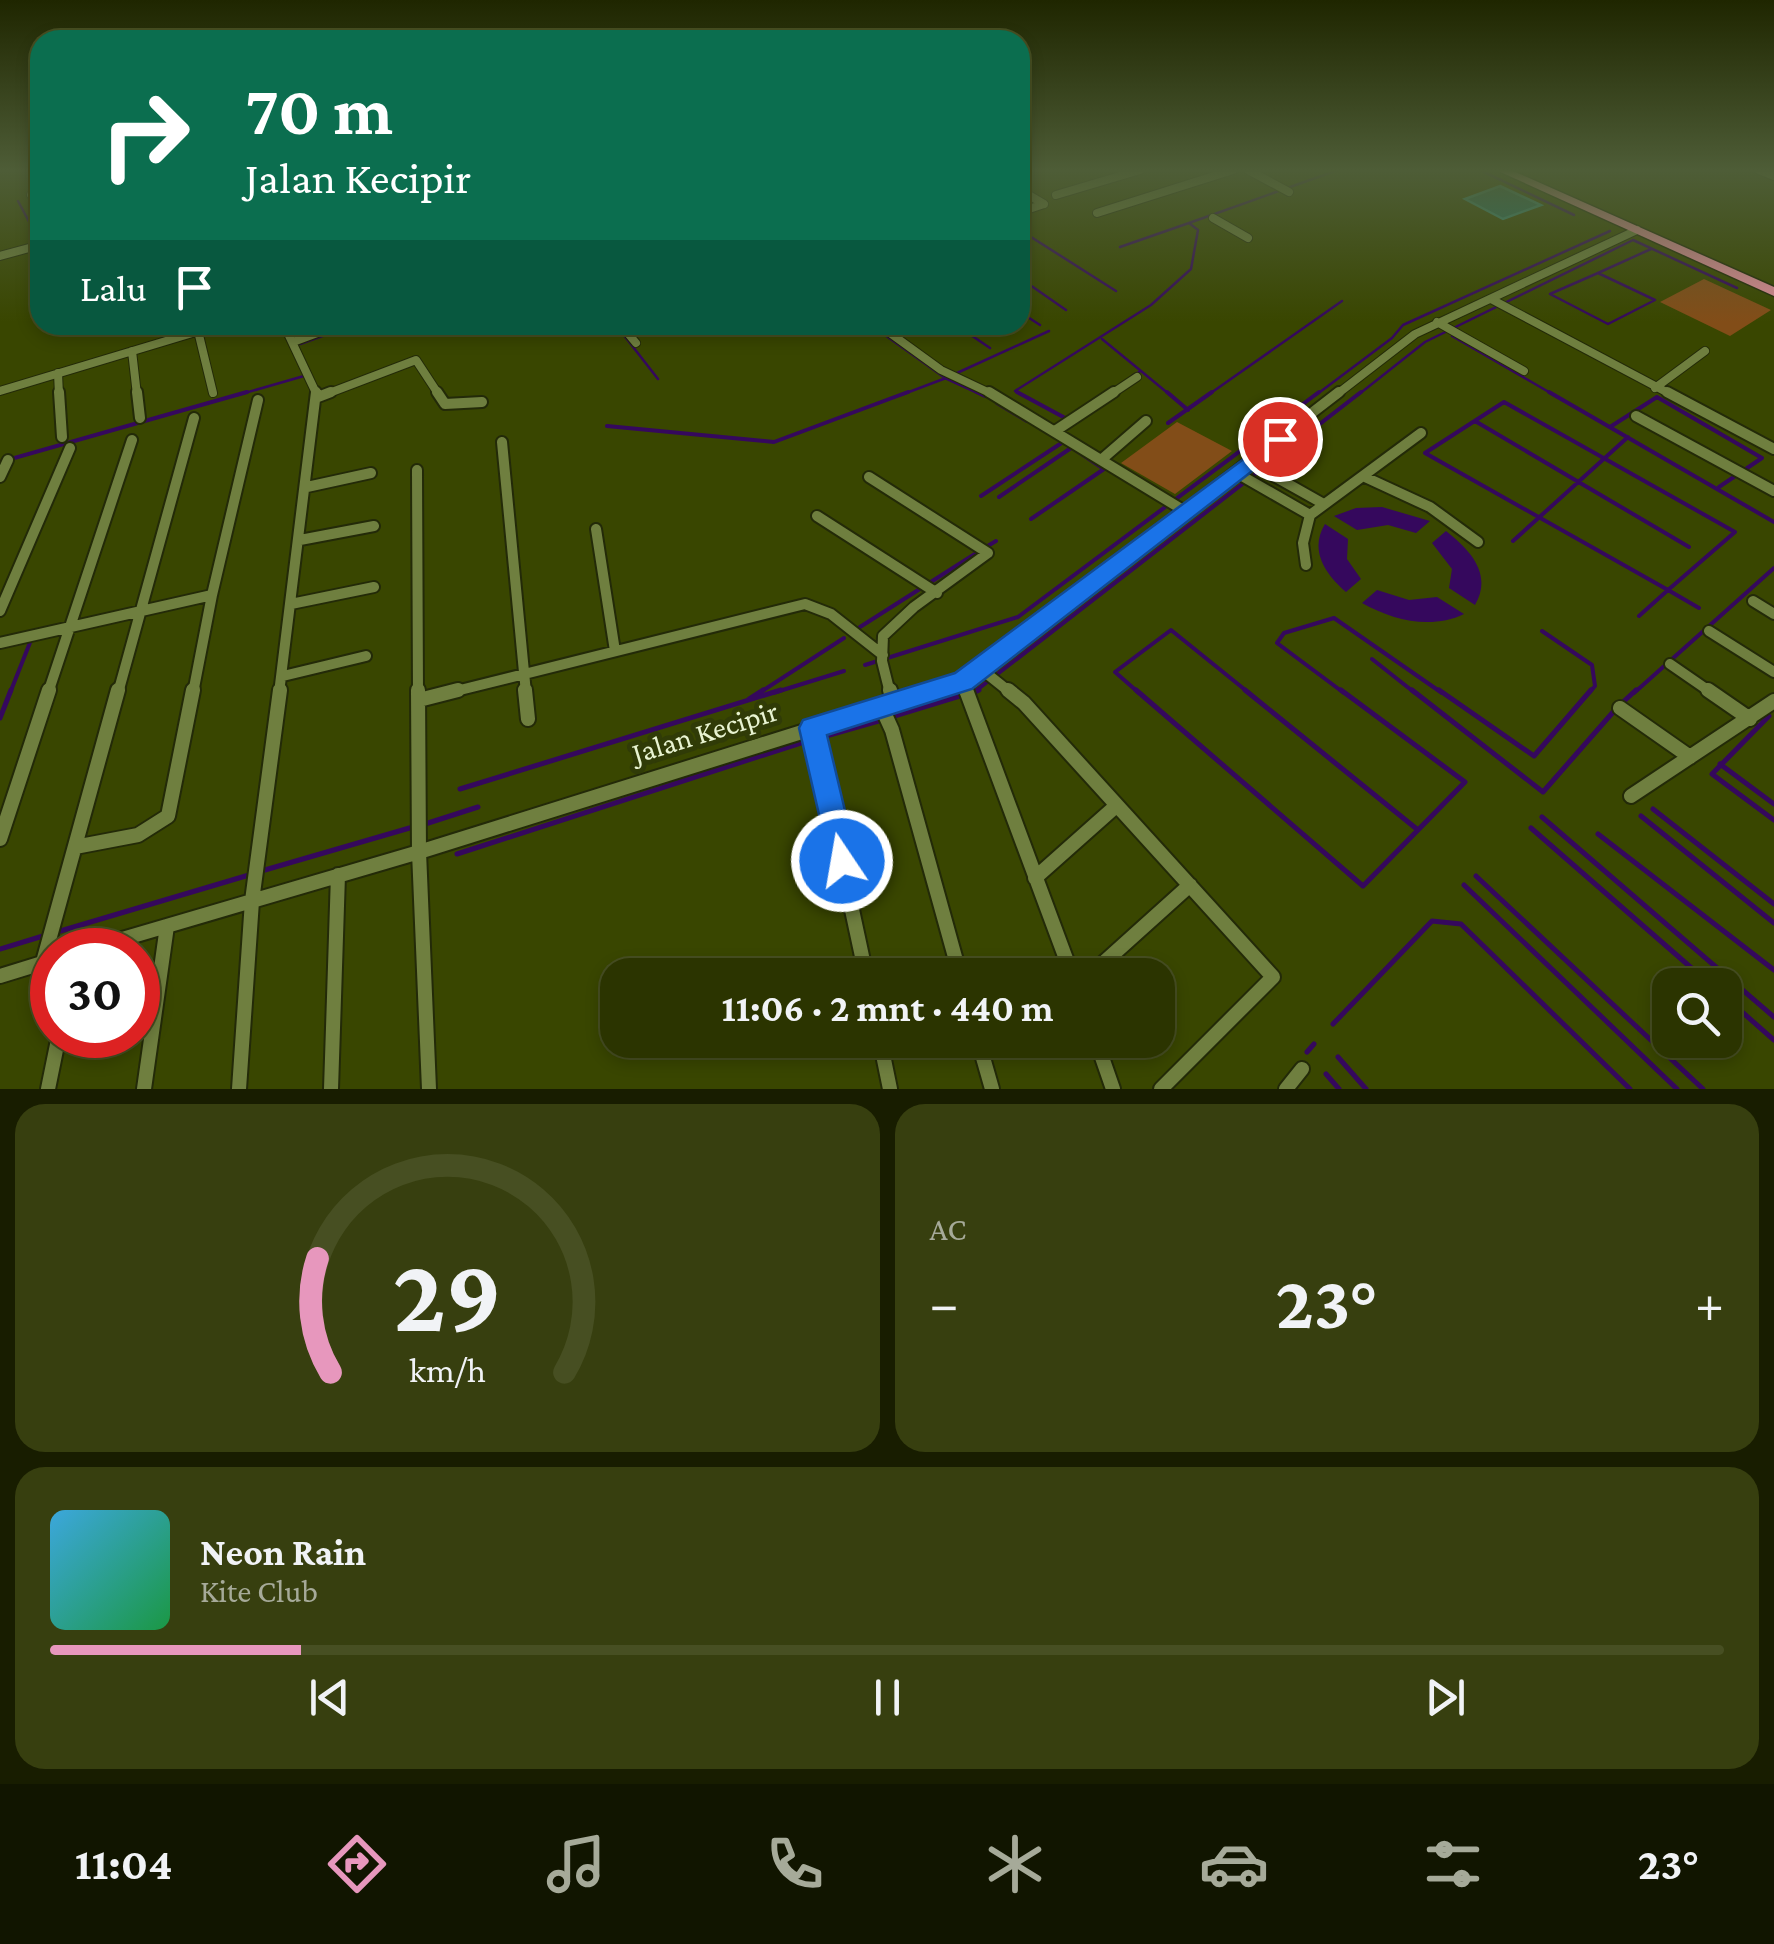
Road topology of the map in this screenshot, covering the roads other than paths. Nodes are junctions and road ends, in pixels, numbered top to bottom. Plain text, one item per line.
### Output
1 (1219, 221) edge
2 (1615, 221) edge
3 (1632, 221) edge
4 (1636, 230) junction
5 (1248, 238) dead end
6 (30, 248) edge
7 (0, 256) edge
8 (1774, 284) edge
9 (1774, 292) edge
10 (1494, 301) junction
11 (1446, 327) junction
12 (185, 335) edge
13 (199, 335) edge
14 (289, 335) edge
15 (312, 335) edge
16 (629, 335) edge
17 (893, 335) edge
18 (293, 342) junction
19 (636, 344) dead end
20 (132, 351) junction
21 (1705, 352) dead end
22 (1524, 372) dead end
23 (58, 374) junction
24 (1137, 378) dead end
25 (1655, 388) junction
26 (0, 391) edge
27 (214, 392) dead end
28 (318, 398) junction
29 (258, 400) dead end
30 (482, 402) dead end
31 (1636, 416) dead end
32 (140, 418) dead end
33 (194, 418) dead end
34 (1146, 422) dead end
35 (1055, 431) junction
36 (1421, 433) dead end
37 (62, 436) dead end
38 (132, 440) dead end
39 (502, 442) dead end
40 (70, 448) dead end
41 (1774, 449) edge
42 (8, 460) dead end
43 (1101, 460) junction
44 (1249, 462) junction
45 (417, 470) dead end
46 (1235, 472) junction
47 (371, 474) dead end
48 (0, 477) edge
49 (869, 477) dead end
50 (1364, 477) junction
51 (306, 486) junction
52 (1774, 491) edge
53 (1322, 503) junction
54 (1174, 504) junction
55 (1310, 515) junction
56 (817, 516) dead end
57 (374, 526) dead end
58 (596, 529) dead end
59 (300, 540) junction
60 (1478, 542) dead end
61 (1306, 565) dead end
62 (374, 587) dead end
63 (936, 594) junction
64 (212, 595) junction
65 (1753, 601) dead end
66 (292, 604) junction
67 (0, 611) edge
68 (138, 613) junction
69 (1774, 614) edge
70 (67, 628) junction
71 (1709, 631) dead end
72 (0, 643) edge
73 (615, 651) junction
74 (883, 655) junction
75 (366, 656) dead end
76 (1670, 664) dead end
77 (1774, 672) edge
78 (523, 674) junction
79 (283, 676) junction
80 (991, 676) junction
81 (966, 691) junction
82 (419, 700) junction
83 (1774, 701) edge
84 (1620, 708) dead end
85 (889, 715) junction
86 (528, 718) dead end
87 (1750, 718) junction
88 (815, 737) junction
89 (1690, 757) junction
90 (1631, 796) dead end
91 (1116, 806) junction
92 (0, 839) edge
93 (75, 846) junction
94 (419, 852) junction
95 (338, 875) junction
96 (1035, 878) junction
97 (1190, 885) junction
98 (252, 902) junction
99 (167, 926) junction
100 (52, 928) edge
101 (160, 928) edge
102 (862, 958) edge
103 (955, 958) edge
104 (1066, 958) edge
105 (1109, 958) edge
106 (30, 963) edge
107 (0, 976) edge
108 (54, 1058) edge
109 (884, 1058) edge
110 (983, 1058) edge
111 (1102, 1058) edge
112 (1302, 1069) dead end
113 (48, 1089) edge
114 (144, 1089) edge
115 (239, 1089) edge
116 (332, 1089) edge
117 (429, 1089) edge
118 (890, 1089) edge
119 (992, 1089) edge
120 (1113, 1089) edge
121 (1161, 1089) edge
122 (1286, 1089) edge

1 - 5 street
2 - 4 highway
3 - 8 highway
4 - 9 highway
4 - 10 street, Jalan Kecipir
6 - 7 street
10 - 11 street, Jalan Kecipir
10 - 25 street
11 - 22 street
11 - 44 street, Jalan Kecipir
12 - 20 street
13 - 27 street
14 - 18 street
15 - 18 street
16 - 19 street
17 - 35 street
18 - 28 street
20 - 23 street
20 - 32 street
21 - 25 street
23 - 26 street
23 - 37 street
24 - 35 street
25 - 41 street
28 - 30 street
28 - 51 street
29 - 64 street
31 - 52 street
33 - 68 street
34 - 43 street
35 - 43 street
36 - 50 street
38 - 70 street
39 - 78 street
40 - 67 street
42 - 48 street
43 - 54 street
44 - 46 street, Jalan Kecipir
44 - 53 street
45 - 82 street
46 - 54 street, Jalan Kecipir
46 - 55 street
47 - 51 street
49 - 63 street
50 - 53 street
50 - 60 street
51 - 59 street
53 - 55 street
54 - 80 street, Jalan Kecipir
55 - 61 street
56 - 63 street
57 - 59 street
58 - 73 street
59 - 66 street
62 - 66 street
63 - 74 street
64 - 68 street
64 - 93 street
65 - 69 street
66 - 79 street
68 - 70 street
68 - 93 street
70 - 72 street
70 - 92 street
71 - 77 street
73 - 74 street
73 - 78 street
74 - 85 street
75 - 79 street
76 - 87 street
78 - 82 street
78 - 86 street
79 - 98 street
80 - 81 street, Jalan Kecipir
80 - 91 street
81 - 85 street, Jalan Kecipir
81 - 96 street
82 - 94 street
83 - 87 street
84 - 89 street
85 - 88 street, Jalan Kecipir
85 - 103 street
87 - 89 street
88 - 94 street, Jalan Kecipir
88 - 102 street
89 - 90 street
91 - 96 street
91 - 97 street
93 - 100 street
94 - 95 street, Jalan Kecipir
94 - 117 street
95 - 98 street, Jalan Kecipir
95 - 116 street
96 - 104 street
97 - 105 street
97 - 121 street
98 - 99 street, Jalan Kecipir
98 - 115 street
99 - 101 street, Jalan Kecipir
99 - 114 street
106 - 107 street
108 - 113 street
109 - 118 street
110 - 119 street
111 - 120 street
112 - 122 street

